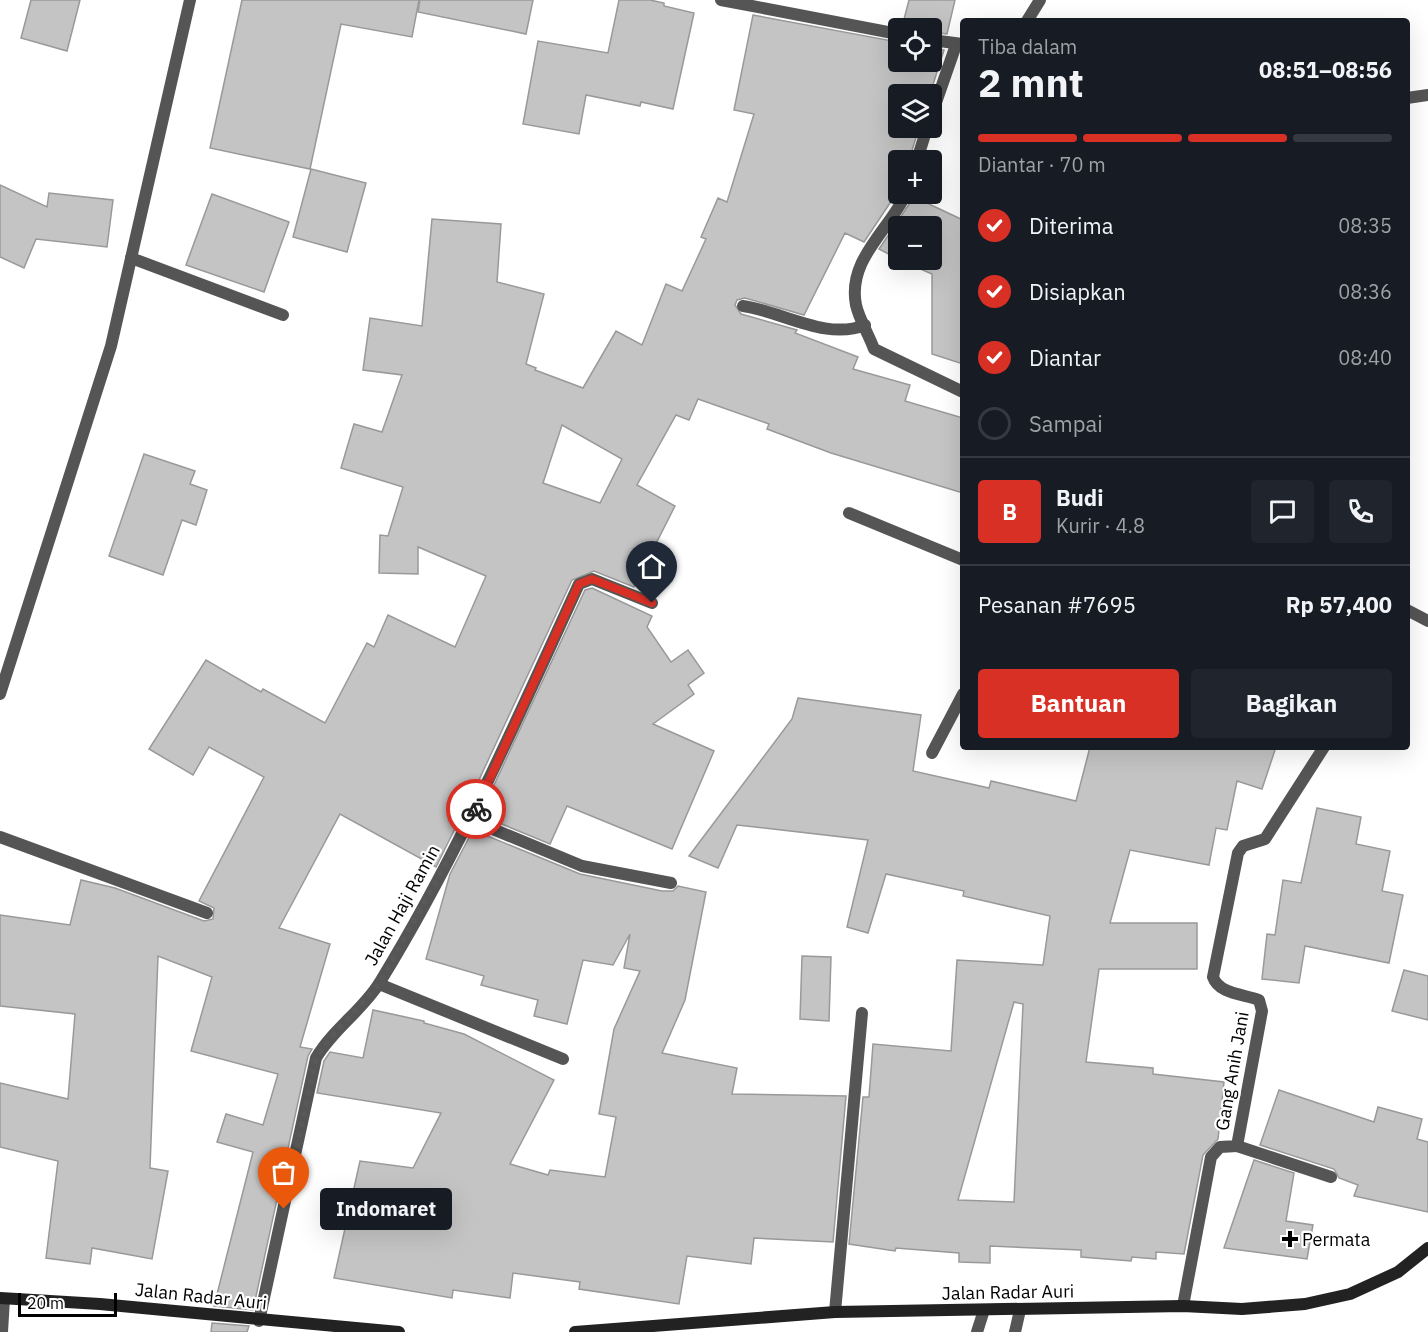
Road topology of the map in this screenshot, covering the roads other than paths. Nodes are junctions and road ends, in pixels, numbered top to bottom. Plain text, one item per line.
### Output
1 (190, 0) edge
2 (721, 0) edge
3 (1040, 0) edge
4 (1029, 18) edge
5 (888, 32) edge
6 (942, 41) edge
7 (960, 44) edge
8 (942, 89) edge
9 (1428, 95) edge
10 (1410, 98) edge
11 (899, 204) edge
12 (131, 258) junction
13 (743, 306) dead end
14 (283, 315) dead end
15 (865, 325) junction
16 (960, 391) edge
17 (849, 513) dead end
18 (960, 559) edge
19 (652, 603) dead end
20 (1410, 612) edge
21 (1428, 621) edge
22 (0, 694) edge
23 (960, 700) edge
24 (1322, 750) edge
25 (932, 753) dead end
26 (471, 820) junction
27 (0, 837) edge
28 (671, 883) dead end
29 (207, 913) dead end
30 (379, 984) junction
31 (862, 1013) dead end
32 (563, 1059) dead end
33 (1237, 1146) junction
34 (1331, 1177) dead end
35 (1428, 1248) edge
36 (2, 1299) edge
37 (1183, 1306) junction
38 (984, 1310) junction
39 (1020, 1310) junction
40 (835, 1312) junction
41 (259, 1321) junction
42 (714, 1326) edge
43 (2, 1332) edge
44 (399, 1332) edge
45 (575, 1332) edge
46 (977, 1332) edge
47 (1015, 1332) edge

1 - 12 street
2 - 5 street
3 - 4 street
6 - 7 street
7 - 8 street
9 - 10 street
11 - 15 street
12 - 14 street
12 - 22 street
13 - 15 street
15 - 16 street
17 - 18 street
19 - 26 street, Jalan Haji Ramin
20 - 21 street
23 - 25 street
24 - 33 street, Gang Anih Jani
26 - 28 street
26 - 30 street, Jalan Haji Ramin
27 - 29 street
30 - 32 street
30 - 41 street, Jalan Haji Ramin
31 - 40 street
33 - 34 street
33 - 37 street, Gang Anih Jani
35 - 37 main road, Jalan Radar Auri
36 - 41 main road, Jalan Radar Auri
36 - 43 street
37 - 39 main road, Jalan Radar Auri
38 - 39 main road, Jalan Radar Auri
38 - 40 main road, Jalan Radar Auri
38 - 46 street
39 - 47 street
40 - 42 main road, Jalan Radar Auri
41 - 44 main road, Jalan Radar Auri
42 - 45 main road, Jalan Radar Auri

